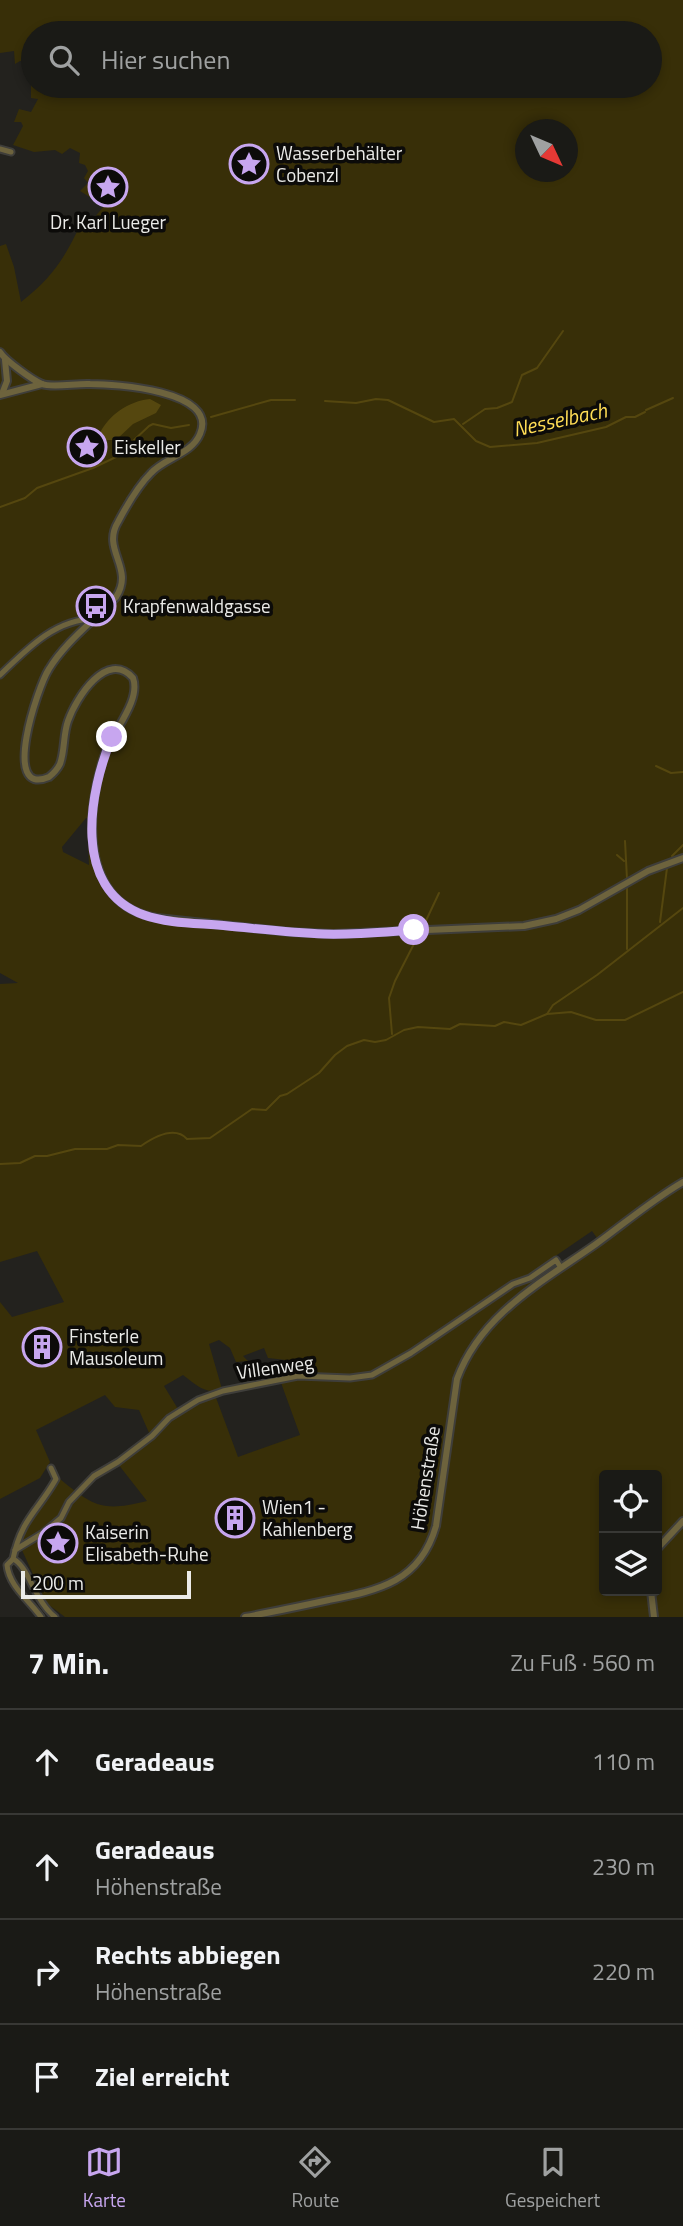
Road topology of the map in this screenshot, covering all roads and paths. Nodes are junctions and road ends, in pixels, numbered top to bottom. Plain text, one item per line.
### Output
1 (0, 149) edge
2 (11, 152) dead end
3 (0, 352) edge
4 (5, 360) junction
5 (42, 384) junction
6 (1, 394) edge
7 (94, 619) junction
8 (0, 675) edge
9 (683, 858) edge
10 (683, 1182) edge
11 (561, 1268) junction
12 (51, 1468) dead end
13 (683, 1521) edge
14 (662, 1543) edge
15 (15, 1549) junction
16 (13, 1559) junction
17 (652, 1596) edge
18 (41, 1617) edge
19 (55, 1617) edge
20 (244, 1617) edge
21 (654, 1617) edge

1 - 2 street
3 - 4 street
4 - 5 street
4 - 6 street
5 - 6 street
5 - 7 street
7 - 8 street
7 - 9 street
10 - 11 street, Höhenstraße
11 - 15 street, Villenweg
11 - 20 street, Höhenstraße
12 - 15 street
13 - 14 street
15 - 16 street
16 - 18 street
16 - 19 street
17 - 21 street

